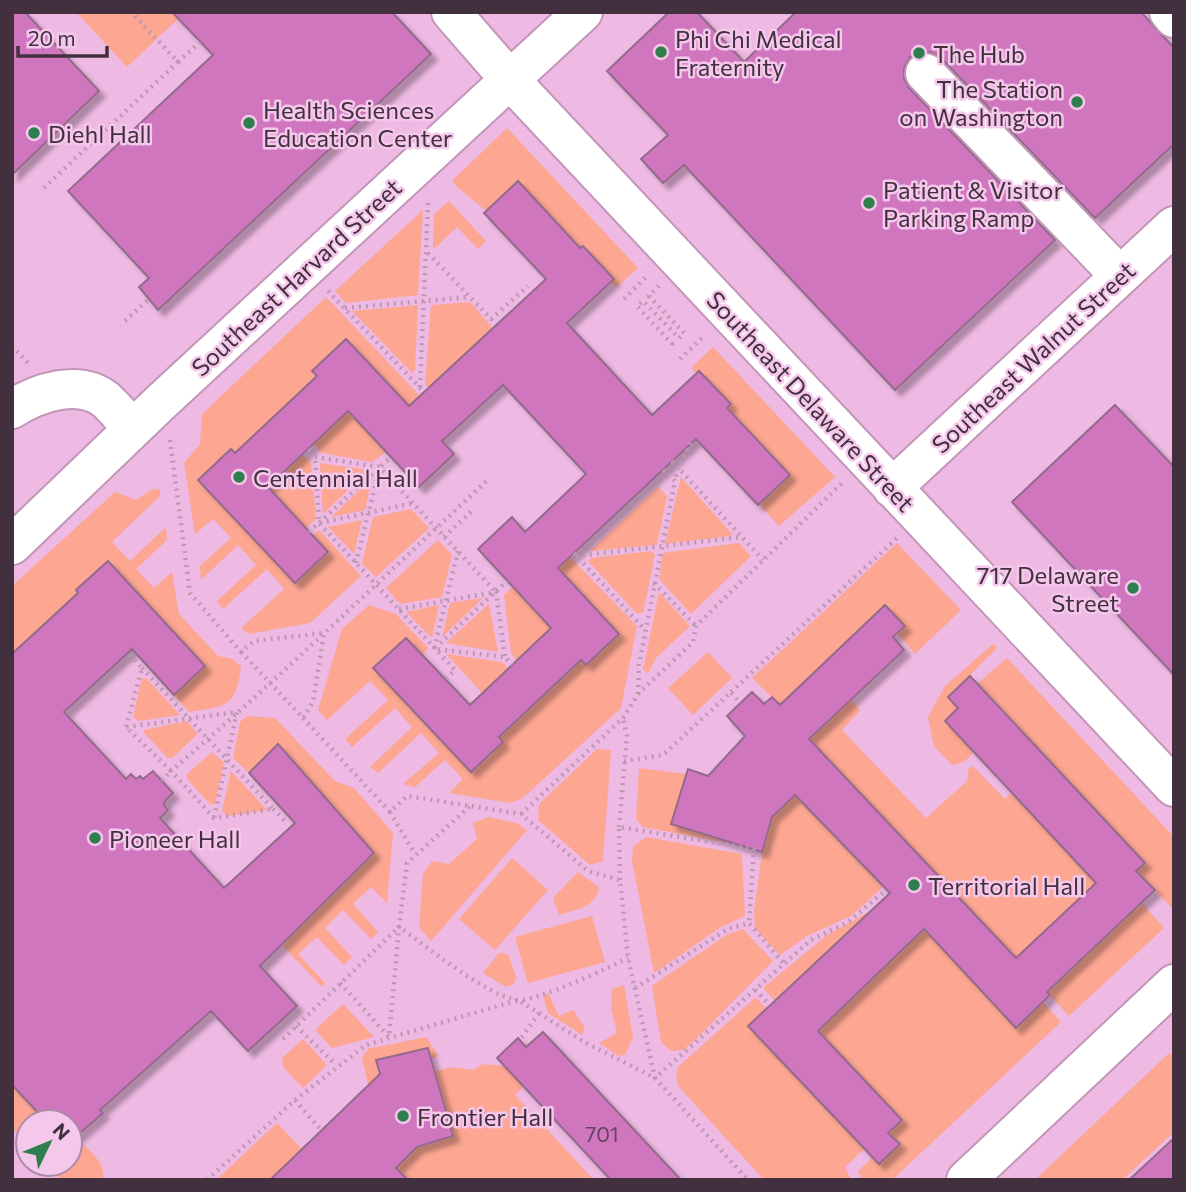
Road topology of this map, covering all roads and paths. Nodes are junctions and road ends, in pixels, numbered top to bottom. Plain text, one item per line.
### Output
1 (131, 12) edge
2 (451, 12) edge
3 (583, 12) edge
4 (1168, 12) edge
5 (1174, 18) edge
6 (200, 41) dead end
7 (178, 62) junction
8 (925, 73) dead end
9 (511, 81) junction
10 (44, 188) dead end
11 (428, 203) dead end
12 (1174, 226) edge
13 (428, 252) junction
14 (652, 272) dead end
15 (1120, 276) junction
16 (662, 284) dead end
17 (528, 286) dead end
18 (326, 289) dead end
19 (470, 297) junction
20 (624, 299) dead end
21 (148, 300) dead end
22 (425, 300) junction
23 (344, 308) junction
24 (125, 321) dead end
25 (708, 332) dead end
26 (12, 346) edge
27 (669, 347) dead end
28 (680, 359) dead end
29 (33, 369) dead end
30 (419, 387) junction
31 (424, 392) dead end
32 (12, 409) edge
33 (151, 431) junction
34 (691, 443) dead end
35 (309, 449) dead end
36 (315, 457) junction
37 (391, 457) dead end
38 (672, 461) dead end
39 (379, 467) junction
40 (678, 468) junction
41 (663, 470) dead end
42 (490, 478) dead end
43 (846, 479) dead end
44 (675, 481) junction
45 (892, 488) junction
46 (413, 503) junction
47 (474, 509) dead end
48 (369, 513) junction
49 (319, 523) junction
50 (437, 527) junction
51 (309, 532) dead end
52 (900, 535) dead end
53 (444, 537) junction
54 (741, 537) junction
55 (12, 545) edge
56 (660, 547) junction
57 (458, 551) junction
58 (763, 560) junction
59 (356, 564) junction
60 (507, 581) dead end
61 (654, 583) junction
62 (375, 585) junction
63 (496, 592) junction
64 (446, 600) junction
65 (398, 609) junction
66 (696, 626) junction
67 (645, 630) junction
68 (324, 633) junction
69 (434, 649) junction
70 (241, 652) junction
71 (128, 653) dead end
72 (505, 657) junction
73 (512, 665) dead end
74 (142, 668) junction
75 (445, 680) dead end
76 (269, 682) junction
77 (731, 692) junction
78 (638, 694) junction
79 (740, 703) dead end
80 (237, 712) junction
81 (187, 716) junction
82 (303, 718) junction
83 (623, 718) junction
84 (127, 727) junction
85 (209, 739) junction
86 (228, 760) junction
87 (624, 761) junction
88 (171, 771) junction
89 (162, 781) dead end
90 (1174, 787) edge
91 (470, 806) junction
92 (273, 809) junction
93 (390, 811) junction
94 (520, 814) junction
95 (214, 818) junction
96 (286, 822) dead end
97 (619, 827) junction
98 (415, 854) junction
99 (620, 880) junction
100 (886, 890) dead end
101 (749, 923) junction
102 (399, 927) junction
103 (628, 958) junction
104 (784, 964) junction
105 (340, 983) junction
106 (1174, 984) edge
107 (635, 988) junction
108 (755, 990) junction
109 (518, 1000) junction
110 (770, 1005) dead end
111 (539, 1013) junction
112 (296, 1026) junction
113 (389, 1037) junction
114 (283, 1039) dead end
115 (520, 1040) dead end
116 (336, 1065) junction
117 (654, 1078) junction
118 (295, 1100) junction
119 (321, 1130) dead end
120 (207, 1180) edge
121 (748, 1180) edge
122 (966, 1180) edge

1 - 7 path
2 - 9 street, Southeast Delaware Street
3 - 9 street, Southeast Harvard Street
4 - 5 street
6 - 7 path
7 - 10 path
8 - 15 street
9 - 33 street, Southeast Harvard Street
9 - 45 street, Southeast Delaware Street
11 - 13 path
12 - 15 street, Southeast Walnut Street
13 - 19 path
13 - 22 path
14 - 20 path
15 - 45 street, Southeast Walnut Street
16 - 27 path
17 - 19 path
18 - 23 path
19 - 22 path
21 - 24 path
22 - 23 path
22 - 30 path
23 - 30 path
25 - 28 path
26 - 29 path
30 - 31 path
32 - 33 street
33 - 55 street, Southeast Harvard Street
33 - 70 path
34 - 40 path
35 - 36 path
36 - 39 path
36 - 49 path
37 - 39 path
38 - 40 path
39 - 46 path
39 - 48 path
39 - 49 path
40 - 44 path
40 - 54 path
41 - 44 path
42 - 50 path
43 - 58 path
44 - 56 path
45 - 90 street, Southeast Delaware Street
46 - 48 path
46 - 50 path
47 - 53 path
48 - 49 path
48 - 59 path
49 - 51 path
49 - 59 path
50 - 53 path
50 - 62 path
52 - 77 path
53 - 57 path
54 - 56 path
54 - 58 path
56 - 61 path
56 - 67 path
57 - 63 path
57 - 64 path
58 - 66 path
59 - 62 path
60 - 63 path
61 - 66 path
61 - 67 path
62 - 65 path
62 - 68 path
63 - 64 path
63 - 69 path
63 - 72 path
64 - 65 path
64 - 69 path
65 - 69 path
66 - 78 path
67 - 78 path
68 - 70 path
68 - 76 path
68 - 82 path
69 - 72 path
69 - 75 path
70 - 76 path
71 - 74 path
72 - 73 path
74 - 81 path
74 - 84 path
76 - 80 path
76 - 82 path
77 - 79 path
77 - 87 path
78 - 83 path
80 - 81 path
80 - 85 path
80 - 86 path
81 - 84 path
81 - 85 path
82 - 93 path
83 - 87 path
83 - 94 path
84 - 88 path
85 - 86 path
85 - 88 path
86 - 92 path
86 - 95 path
87 - 97 path
88 - 89 path
88 - 95 path
91 - 93 path
91 - 94 path
91 - 98 path
92 - 95 path
92 - 96 path
93 - 98 path
94 - 99 path
97 - 99 path
97 - 101 path
98 - 102 path
99 - 103 path
100 - 104 path
101 - 104 path
101 - 107 path
102 - 105 path
102 - 109 path
102 - 113 path
103 - 107 path
103 - 109 path
104 - 108 path
105 - 112 path
105 - 113 path
106 - 122 street
107 - 117 path
108 - 110 path
108 - 117 path
109 - 111 path
109 - 113 path
111 - 115 path
111 - 117 path
112 - 114 path
112 - 116 path
113 - 116 path
116 - 118 path
117 - 121 path
118 - 119 path
118 - 120 path

